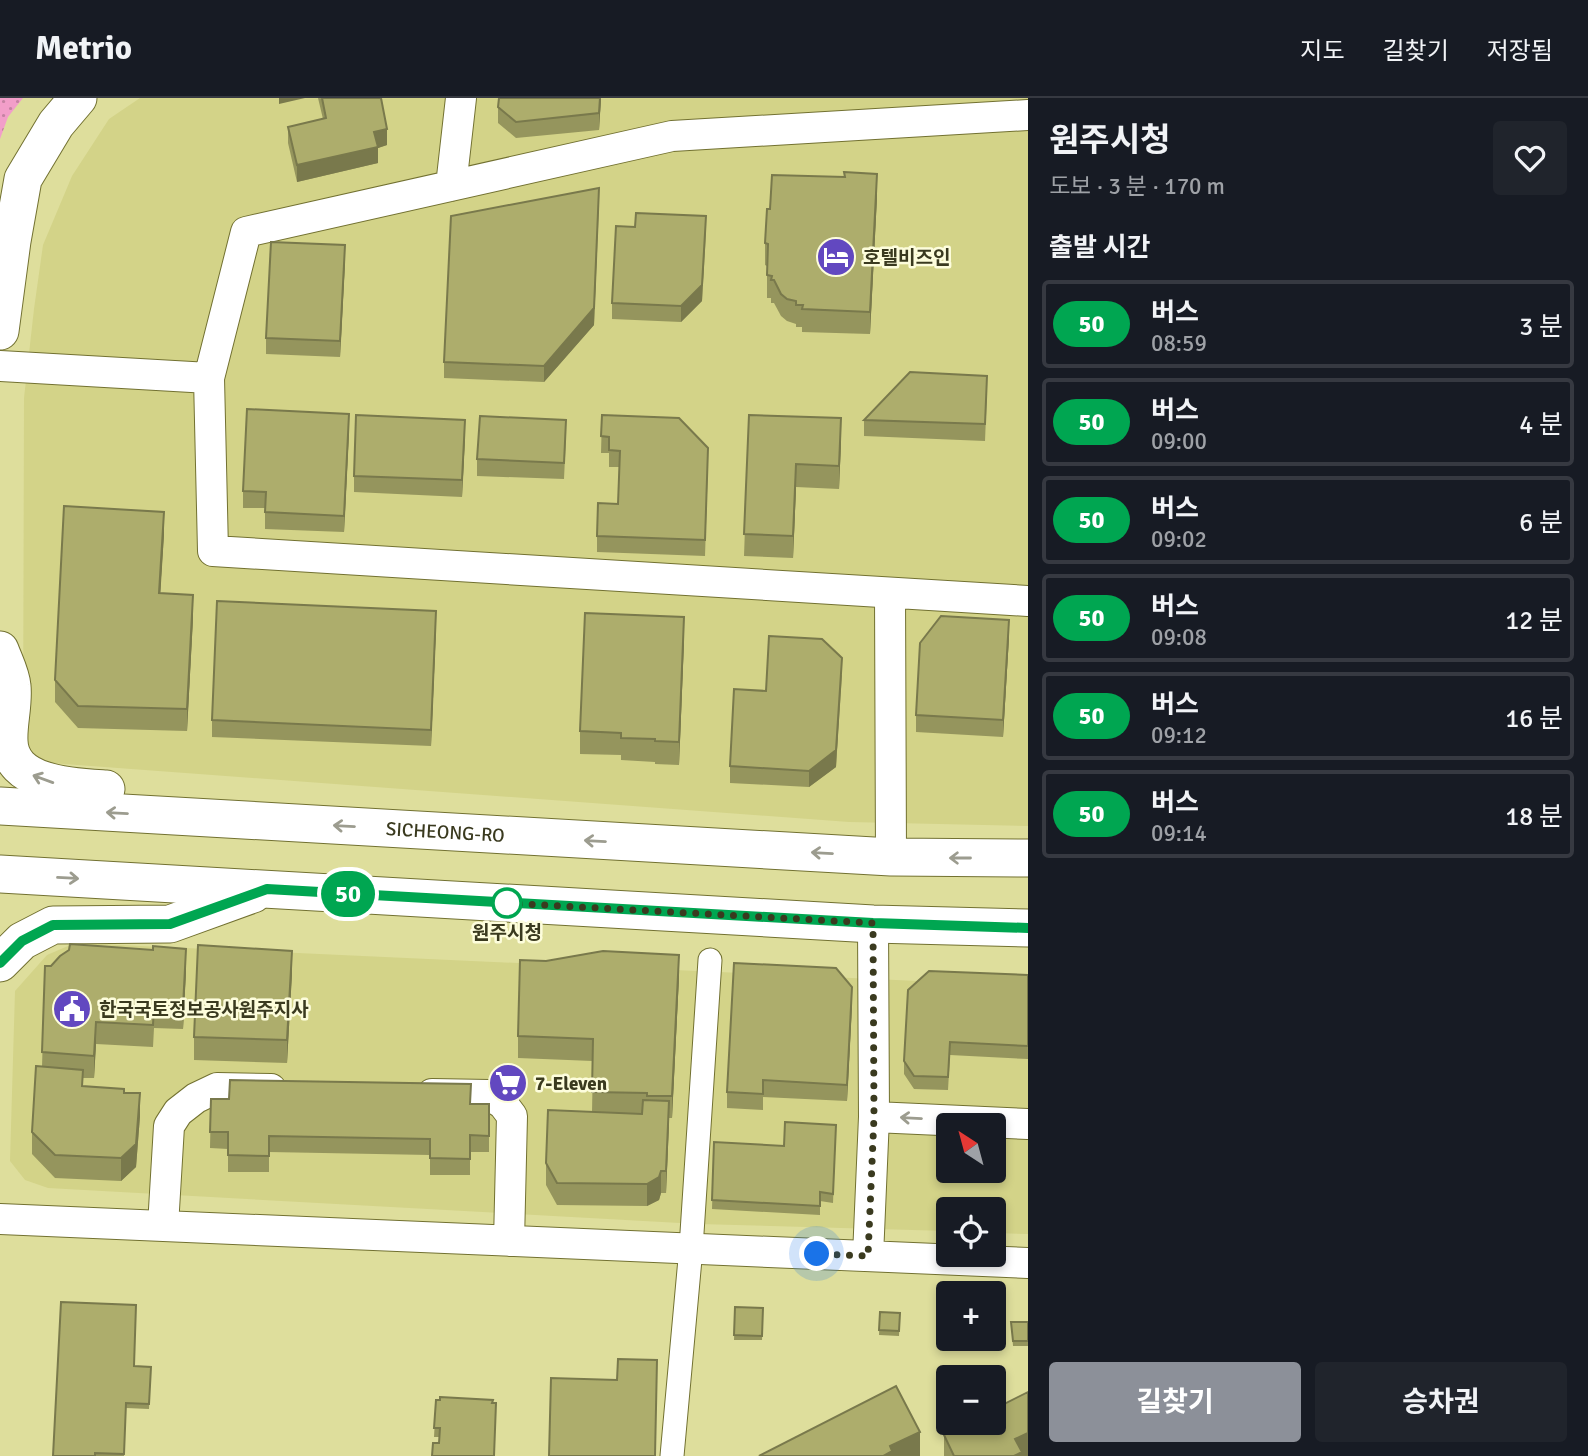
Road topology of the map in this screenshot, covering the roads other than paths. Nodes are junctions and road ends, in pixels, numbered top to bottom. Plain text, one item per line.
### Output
1 (78, 98) edge
2 (461, 98) edge
3 (983, 108) edge
4 (1028, 115) edge
5 (452, 186) junction
6 (0, 331) edge
7 (0, 366) edge
8 (209, 379) junction
9 (890, 593) junction
10 (1028, 601) edge
11 (0, 650) edge
12 (0, 806) edge
13 (253, 821) junction
14 (891, 857) junction
15 (1028, 858) edge
16 (0, 874) edge
17 (267, 889) junction
18 (873, 923) junction
19 (1028, 928) edge
20 (710, 960) dead end
21 (0, 963) edge
22 (299, 1090) edge
23 (407, 1093) edge
24 (874, 1117) junction
25 (1028, 1124) edge
26 (0, 1219) edge
27 (163, 1226) junction
28 (509, 1241) junction
29 (691, 1248) junction
30 (868, 1256) junction
31 (1028, 1263) edge
32 (672, 1456) edge

1 - 6 street
2 - 5 street
3 - 4 street
3 - 5 street
5 - 8 street
7 - 8 street
8 - 9 street
9 - 10 street
9 - 14 street
13 -> 11 street
13 -> 12 street, SICHEONG-RO
14 -> 13 street, SICHEONG-RO
15 -> 14 street, SICHEONG-RO
16 -> 17 street
17 - 18 street
17 - 21 street
18 - 19 street
18 - 24 street
20 - 29 street
22 - 27 street
23 - 28 street
25 -> 24 street
24 - 30 street
26 - 27 street
27 - 28 street
28 - 29 street
29 - 30 street
29 - 32 street
30 - 31 street

